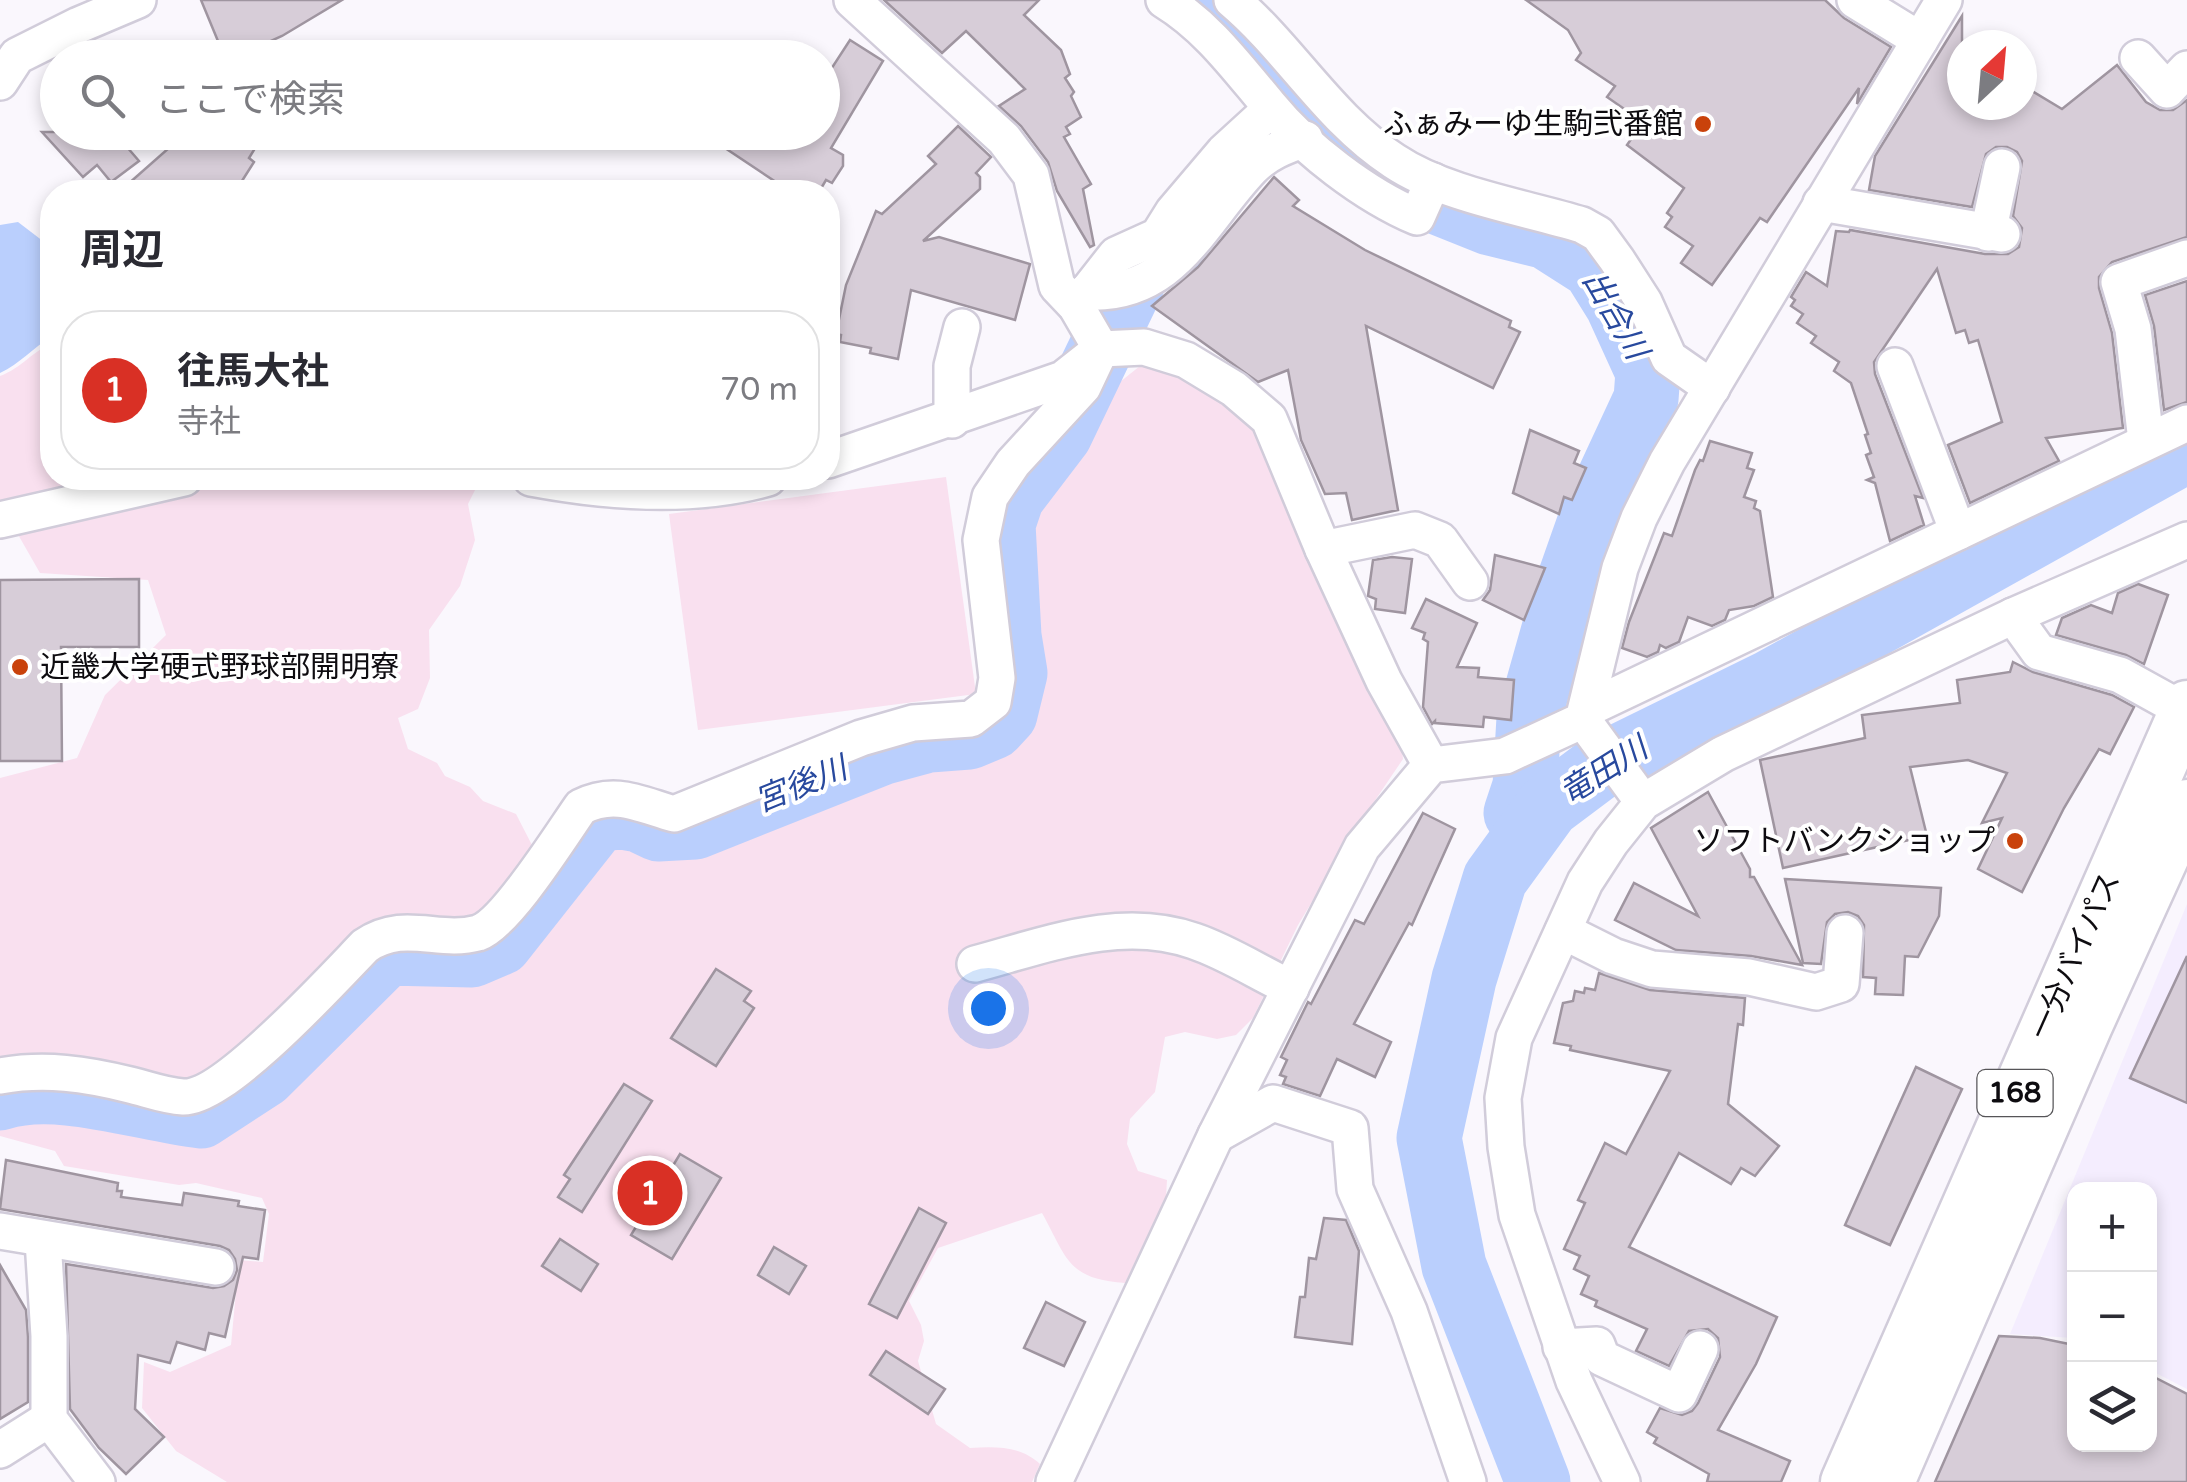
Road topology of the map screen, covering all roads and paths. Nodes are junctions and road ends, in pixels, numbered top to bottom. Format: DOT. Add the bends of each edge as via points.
graph roads {
  1 [pos="1164,0"];
  2 [pos="1232,0"];
  3 [pos="1855,0"];
  4 [pos="1944,0"];
  5 [pos="134,1"];
  6 [pos="860,2"];
  7 [pos="49,40"];
  8 [pos="1920,40"];
  9 [pos="40,44"];
  10 [pos="2138,58"];
  11 [pos="2187,69"];
  12 [pos="0,82"];
  13 [pos="1272,108"];
  14 [pos="1305,139"];
  15 [pos="2002,167"];
  16 [pos="1433,182"];
  17 [pos="1821,203"];
  18 [pos="2187,258"];
  19 [pos="1081,299"];
  20 [pos="962,327"];
  21 [pos="1101,349"];
  22 [pos="1895,366"];
  23 [pos="1712,388"];
  24 [pos="952,420"];
  25 [pos="2187,424"];
  26 [pos="2146,441"];
  27 [pos="840,456"];
  28 [pos="131,490"];
  29 [pos="0,520"];
  30 [pos="1958,532"];
  31 [pos="2187,540"];
  32 [pos="1323,549"];
  33 [pos="1470,582"];
  34 [pos="2013,616"];
  35 [pos="2186,708"];
  36 [pos="1576,721"];
  37 [pos="1430,765"];
  38 [pos="1643,802"];
  39 [pos="2187,805"];
  40 [pos="1563,931"];
  41 [pos="1846,933"];
  42 [pos="975,964"];
  43 [pos="1291,988"];
  44 [pos="0,1076"];
  45 [pos="1216,1135"];
  46 [pos="0,1231"];
  47 [pos="43,1240"];
  48 [pos="216,1267"];
  49 [pos="1561,1346"];
  50 [pos="1700,1349"];
  51 [pos="48,1419"];
  52 [pos="0,1450"];
  53 [pos="97,1482"];
  54 [pos="1054,1482"];
  55 [pos="1468,1482"];
  56 [pos="1622,1482"];
  57 [pos="1846,1482"];
  58 [pos="1889,1482"];
  1 -- 13 [label="street" via="1232,57"];
  2 -- 16 [label="street" via="1365,140"];
  3 -- 8 [label="street"];
  4 -- 8 [label="street"];
  5 -- 7 [label="street"];
  6 -- 19 [label="street" via="1004,139 1031,175 1057,286"];
  8 -- 17 [label="street"];
  9 -- 12 [label="street" via="17,56"];
  10 -- 11 [label="street" via="2167,90"];
  13 -- 14 [label="street"];
  13 -- 19 [label="street" via="1224,152 1158,236 1116,256"];
  14 -- 16 [label="street" via="1362,190 1418,217"];
  14 -- 19 [label="street" via="1252,168 1162,273"];
  15 -- 17 [label="street" via="1995,234"];
  16 -- 23 [label="street" via="1598,234 1644,302 1669,358"];
  17 -- 23 [label="street"];
  18 -- 26 [label="street" via="2120,282 2134,329"];
  19 -- 21 [label="street"];
  20 -- 24 [label="street" via="952,366"];
  21 -- 24 [label="street" via="1062,379"];
  21 -- 32 [label="street" via="1144,348 1186,360 1269,419"];
  21 -- 44 [label="street" via="1082,387 990,497 981,540 997,678 993,702 983,713 862,738 674,814 639,800 596,800 581,808 499,918 481,932 380,935 270,1043 201,1094 178,1096 69,1072"];
  22 -- 30 [label="street"];
  23 -- 36 [label="street" via="1639,518"];
  24 -- 27 [label="street"];
  25 -- 26 [label="street"];
  26 -- 30 [label="street"];
  28 -- 29 [label="street"];
  30 -- 36 [label="street"];
  31 -- 34 [label="street"];
  32 -- 33 [label="street" via="1414,530 1440,540"];
  32 -- 37 [label="street"];
  34 -- 35 [label="street" via="2039,652 2120,675"];
  34 -- 38 [label="street" via="1723,754"];
  35 -- 57 [label="highway, 一分バイパス / 168"];
  36 -- 37 [label="street" via="1505,756"];
  36 -- 38 [label="street"];
  37 -- 43 [label="street" via="1362,847"];
  38 -- 40 [label="street" via="1585,882"];
  39 -- 58 [label="highway, 一分バイパス / 168"];
  40 -- 41 [label="street" via="1652,969 1749,977 1816,992 1841,984"];
  40 -- 49 [label="street" via="1514,1038 1502,1098 1517,1215"];
  42 -- 43 [label="street" via="1095,932 1147,930 1194,940"];
  43 -- 45 [label="street"];
  45 -- 54 [label="street"];
  45 -- 55 [label="street" via="1272,1104 1350,1128 1355,1189 1408,1311"];
  46 -- 47 [label="street"];
  47 -- 48 [label="street"];
  47 -- 51 [label="street"];
  49 -- 50 [label="street" via="1597,1346 1602,1358 1679,1394"];
  49 -- 56 [label="street"];
  51 -- 52 [label="street"];
  51 -- 53 [label="street"];
}
